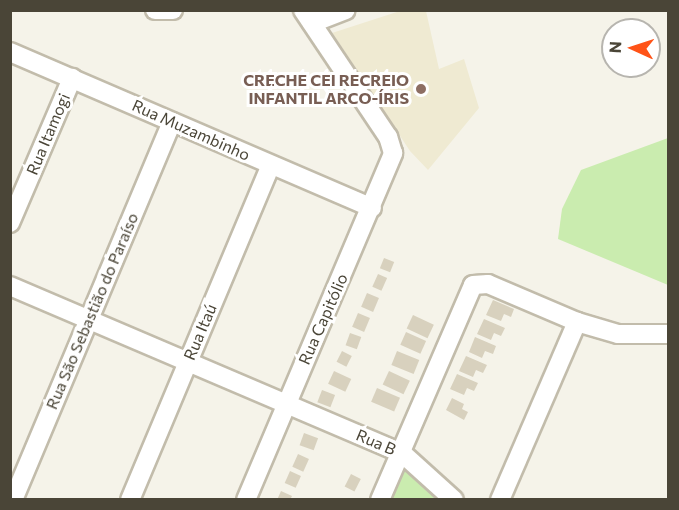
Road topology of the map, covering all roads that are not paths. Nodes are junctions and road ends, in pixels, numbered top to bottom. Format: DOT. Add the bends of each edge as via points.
graph roads {
  1 [pos="155,10"];
  2 [pos="173,10"];
  3 [pos="346,10"];
  4 [pos="308,17"];
  5 [pos="10,52"];
  6 [pos="72,78"];
  7 [pos="172,122"];
  8 [pos="271,165"];
  9 [pos="372,208"];
  10 [pos="10,223"];
  11 [pos="10,286"];
  12 [pos="88,320"];
  13 [pos="577,322"];
  14 [pos="669,334"];
  15 [pos="188,362"];
  16 [pos="286,404"];
  17 [pos="402,453"];
  18 [pos="12,500"];
  19 [pos="130,500"];
  20 [pos="246,500"];
  21 [pos="380,500"];
  22 [pos="454,500"];
  23 [pos="500,500"];
  1 -- 2 [label="street"];
  3 -- 4 [label="street"];
  4 -- 9 [label="street, Rua Capitólio" via="388,137 391,164"];
  5 -- 6 [label="street, Rua Muzambinho"];
  6 -- 7 [label="street, Rua Muzambinho"];
  6 -- 10 [label="street, Rua Itamogi"];
  7 -- 8 [label="street, Rua Muzambinho"];
  7 -- 12 [label="street, Rua São Sebastião do Paraíso"];
  8 -- 9 [label="street, Rua Muzambinho"];
  8 -- 15 [label="street, Rua Itaú"];
  9 -- 16 [label="street, Rua Capitólio"];
  11 -- 12 [label="street, Rua B"];
  12 -- 15 [label="street, Rua B"];
  12 -- 18 [label="street, Rua São Sebastião do Paraíso"];
  13 -- 14 [label="street" via="637,337"];
  13 -- 17 [label="street" via="488,284 469,288"];
  13 -- 23 [label="street"];
  15 -- 16 [label="street, Rua B"];
  15 -- 19 [label="street, Rua Itaú"];
  16 -- 17 [label="street, Rua B"];
  16 -- 20 [label="street, Rua Capitólio"];
  17 -- 21 [label="street"];
  17 -- 22 [label="street, Rua B"];
}
